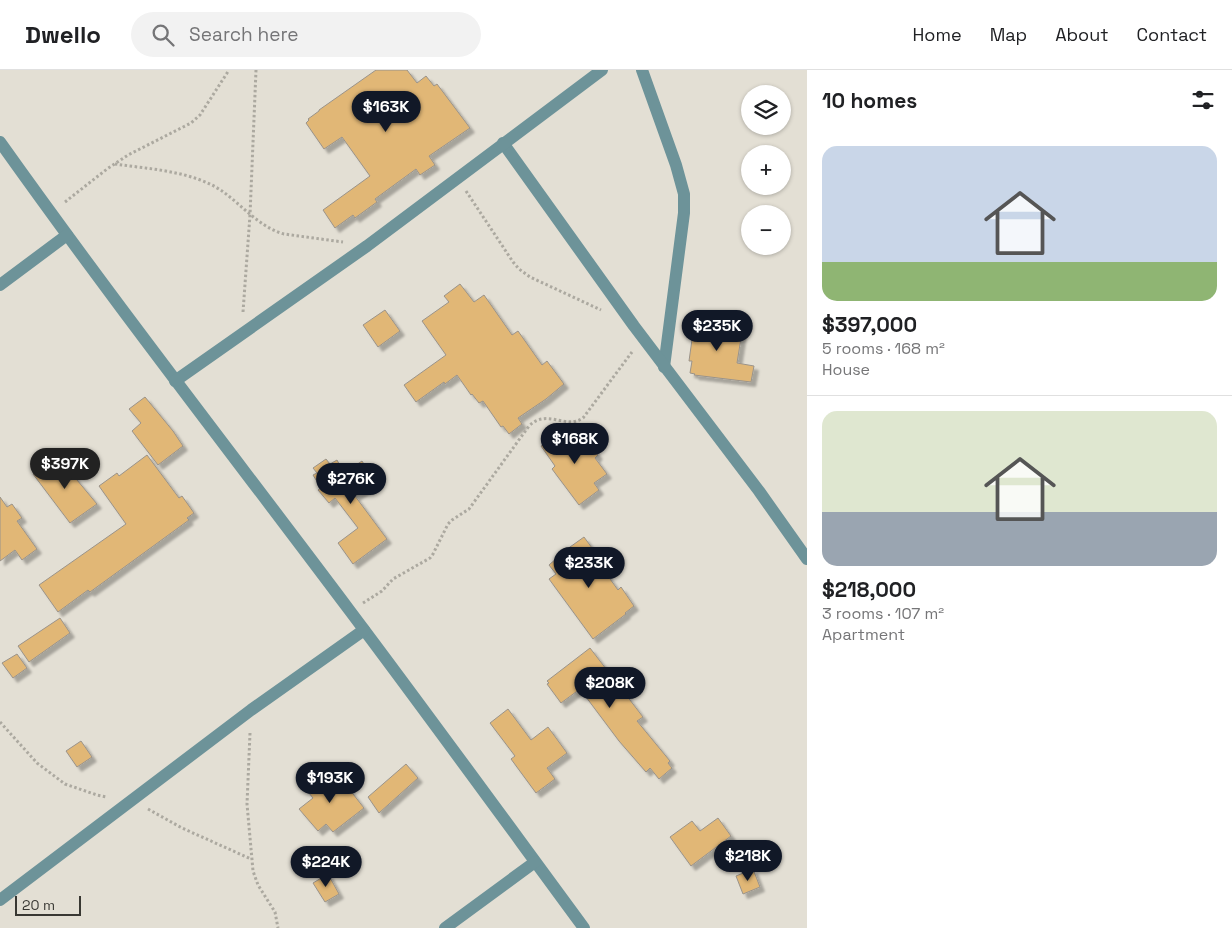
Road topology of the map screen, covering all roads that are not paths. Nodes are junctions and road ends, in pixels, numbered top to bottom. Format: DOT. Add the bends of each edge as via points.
graph roads {
  1 [pos="602,70"];
  2 [pos="642,70"];
  3 [pos="0,142"];
  4 [pos="503,143"];
  5 [pos="67,235"];
  6 [pos="0,286"];
  7 [pos="664,367"];
  8 [pos="175,381"];
  9 [pos="807,559"];
  10 [pos="364,630"];
  11 [pos="535,862"];
  12 [pos="0,900"];
  13 [pos="445,928"];
  14 [pos="584,928"];
  1 -- 4 [label="street"];
  2 -- 7 [label="street" via="684,194"];
  3 -- 5 [label="street"];
  4 -- 7 [label="street"];
  4 -- 8 [label="street" via="367,246"];
  5 -- 6 [label="street"];
  5 -- 8 [label="street"];
  7 -- 9 [label="street"];
  8 -- 10 [label="street"];
  10 -- 11 [label="street"];
  10 -- 12 [label="street" via="251,710"];
  11 -- 13 [label="street"];
  11 -- 14 [label="street"];
}
